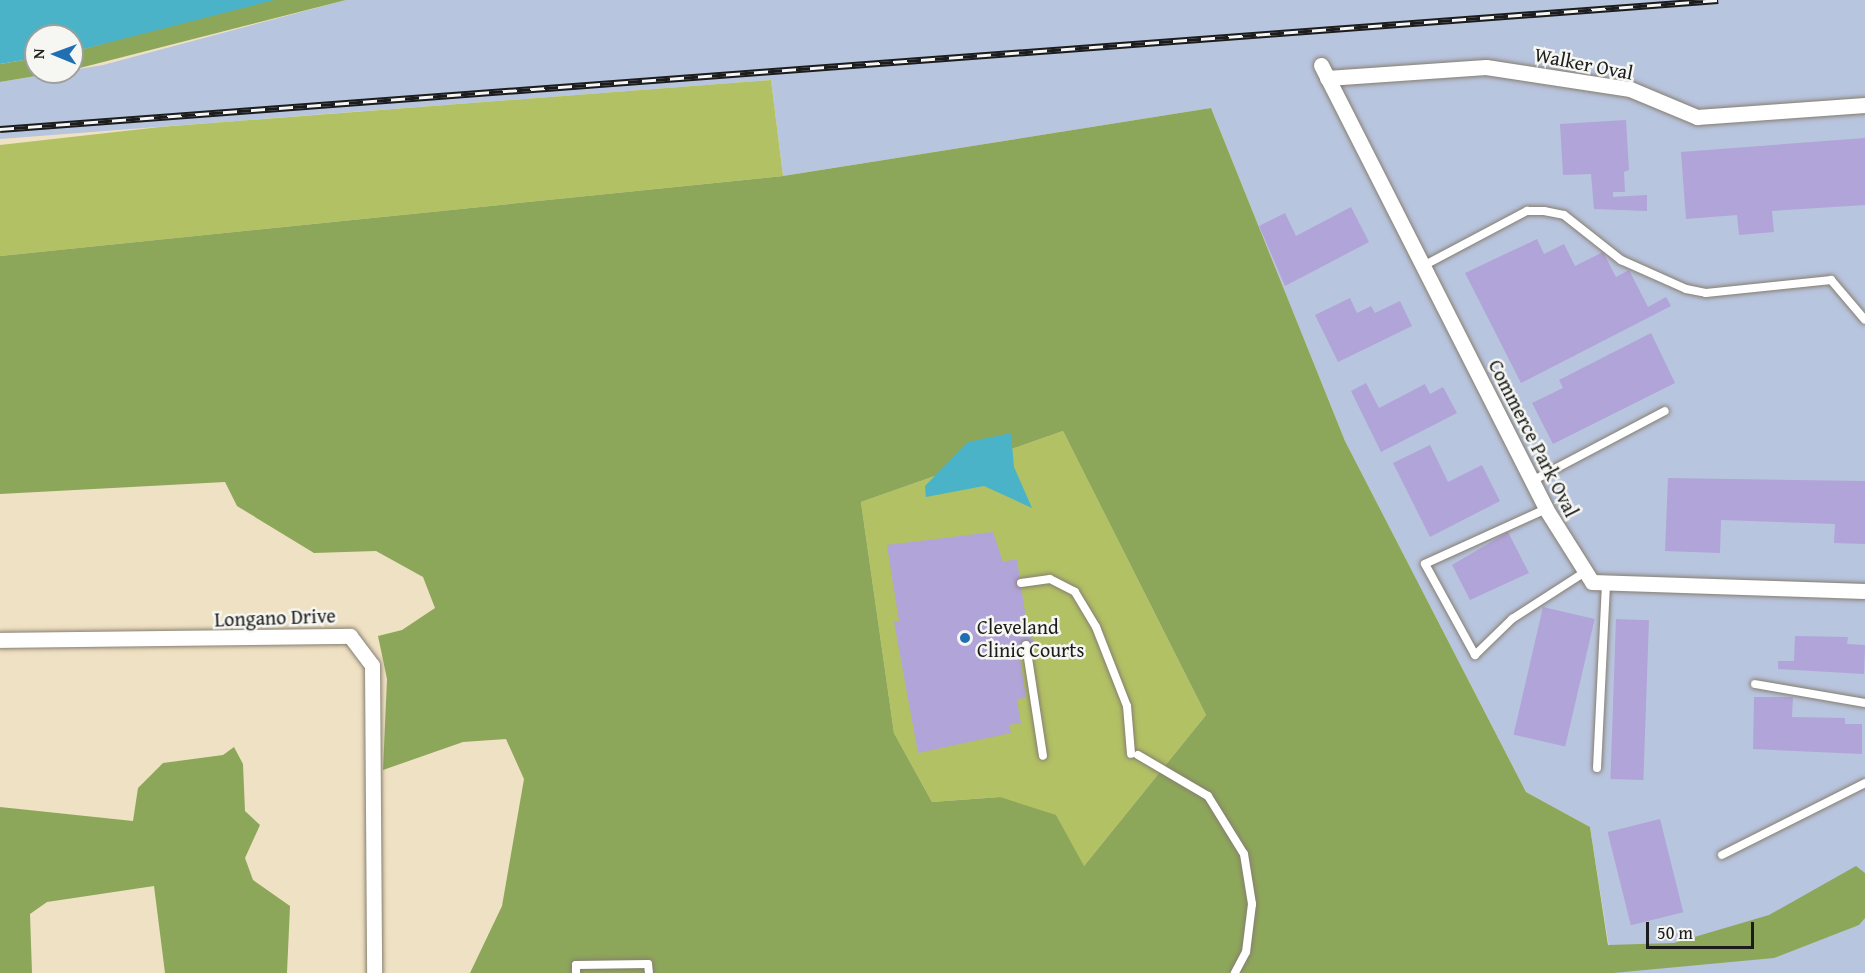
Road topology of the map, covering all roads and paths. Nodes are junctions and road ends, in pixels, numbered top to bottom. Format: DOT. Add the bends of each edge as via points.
graph roads {
  1 [pos="1324,71"];
  2 [pos="1865,105"];
  3 [pos="1423,266"];
  4 [pos="1865,320"];
  5 [pos="1665,411"];
  6 [pos="1532,481"];
  7 [pos="1546,509"];
  8 [pos="1585,572"];
  9 [pos="1021,583"];
  10 [pos="1606,586"];
  11 [pos="1865,591"];
  12 [pos="0,640"];
  13 [pos="1026,645"];
  14 [pos="1755,684"];
  15 [pos="1865,703"];
  16 [pos="1043,756"];
  17 [pos="1597,768"];
  18 [pos="1865,783"];
  19 [pos="1722,855"];
  20 [pos="375,973"];
  21 [pos="576,973"];
  22 [pos="649,973"];
  23 [pos="1235,973"];
  1 -- 2 [label="street, Walker Oval" via="1486,67 1630,89 1696,117"];
  1 -- 3 [label="street, Commerce Park Oval"];
  3 -- 4 [label="lane" via="1527,211 1544,211 1564,215 1621,260 1686,289 1706,293 1831,280"];
  3 -- 6 [label="street, Commerce Park Oval"];
  5 -- 6 [label="lane"];
  6 -- 7 [label="street, Commerce Park Oval"];
  7 -- 8 [label="street, Commerce Park Oval"];
  7 -- 8 [label="lane" via="1425,564 1475,655 1512,619"];
  8 -- 10 [label="street, Commerce Park Oval"];
  9 -- 23 [label="lane" via="1050,579 1075,592 1120,687 1135,754 1208,796 1244,854 1251,904 1246,952"];
  10 -- 11 [label="street"];
  10 -- 17 [label="lane"];
  12 -- 20 [label="street, Longano Drive" via="350,636 372,664"];
  13 -- 16 [label="lane"];
  14 -- 15 [label="lane"];
  18 -- 19 [label="lane"];
  21 -- 22 [label="lane" via="576,965 648,964"];
}
